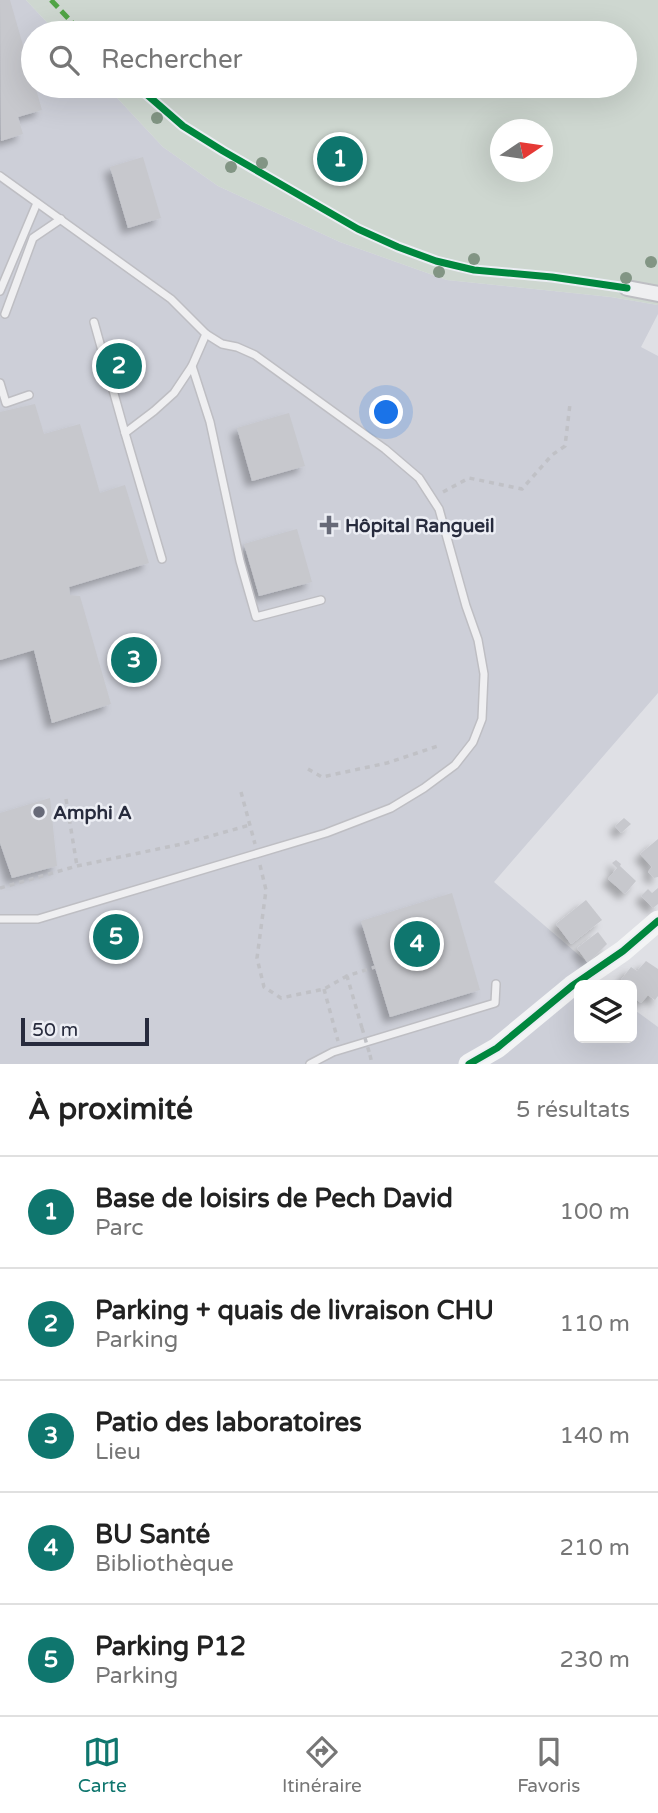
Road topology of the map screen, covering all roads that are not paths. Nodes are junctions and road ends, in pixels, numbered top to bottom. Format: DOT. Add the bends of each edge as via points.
graph roads {
  1 [pos="0,176"];
  2 [pos="37,203"];
  3 [pos="61,219"];
  4 [pos="626,288"];
  5 [pos="0,291"];
  6 [pos="658,294"];
  7 [pos="5,314"];
  8 [pos="94,322"];
  9 [pos="206,334"];
  10 [pos="192,366"];
  11 [pos="0,383"];
  12 [pos="29,395"];
  13 [pos="125,433"];
  14 [pos="162,559"];
  15 [pos="321,600"];
  16 [pos="0,919"];
  17 [pos="658,921"];
  18 [pos="588,980"];
  19 [pos="496,984"];
  20 [pos="574,991"];
  21 [pos="310,1064"];
  22 [pos="469,1064"];
  1 -- 2 [label="lane"];
  2 -- 3 [label="lane"];
  2 -- 5 [label="lane"];
  3 -- 7 [label="lane" via="33,238"];
  3 -- 9 [label="lane" via="171,299"];
  4 -- 6 [label="street"];
  8 -- 13 [label="lane"];
  9 -- 10 [label="lane"];
  9 -- 16 [label="lane" via="255,355 419,478 439,509 478,640 484,674 482,719 473,742 455,765 391,808 326,833 38,919"];
  10 -- 13 [label="lane" via="174,393"];
  10 -- 15 [label="lane" via="210,422 256,617"];
  11 -- 12 [label="lane" via="6,403"];
  13 -- 14 [label="lane"];
  17 -- 18 [label="street"];
  19 -- 21 [label="lane" via="495,1003 340,1050"];
  20 -- 22 [label="street"];
}
